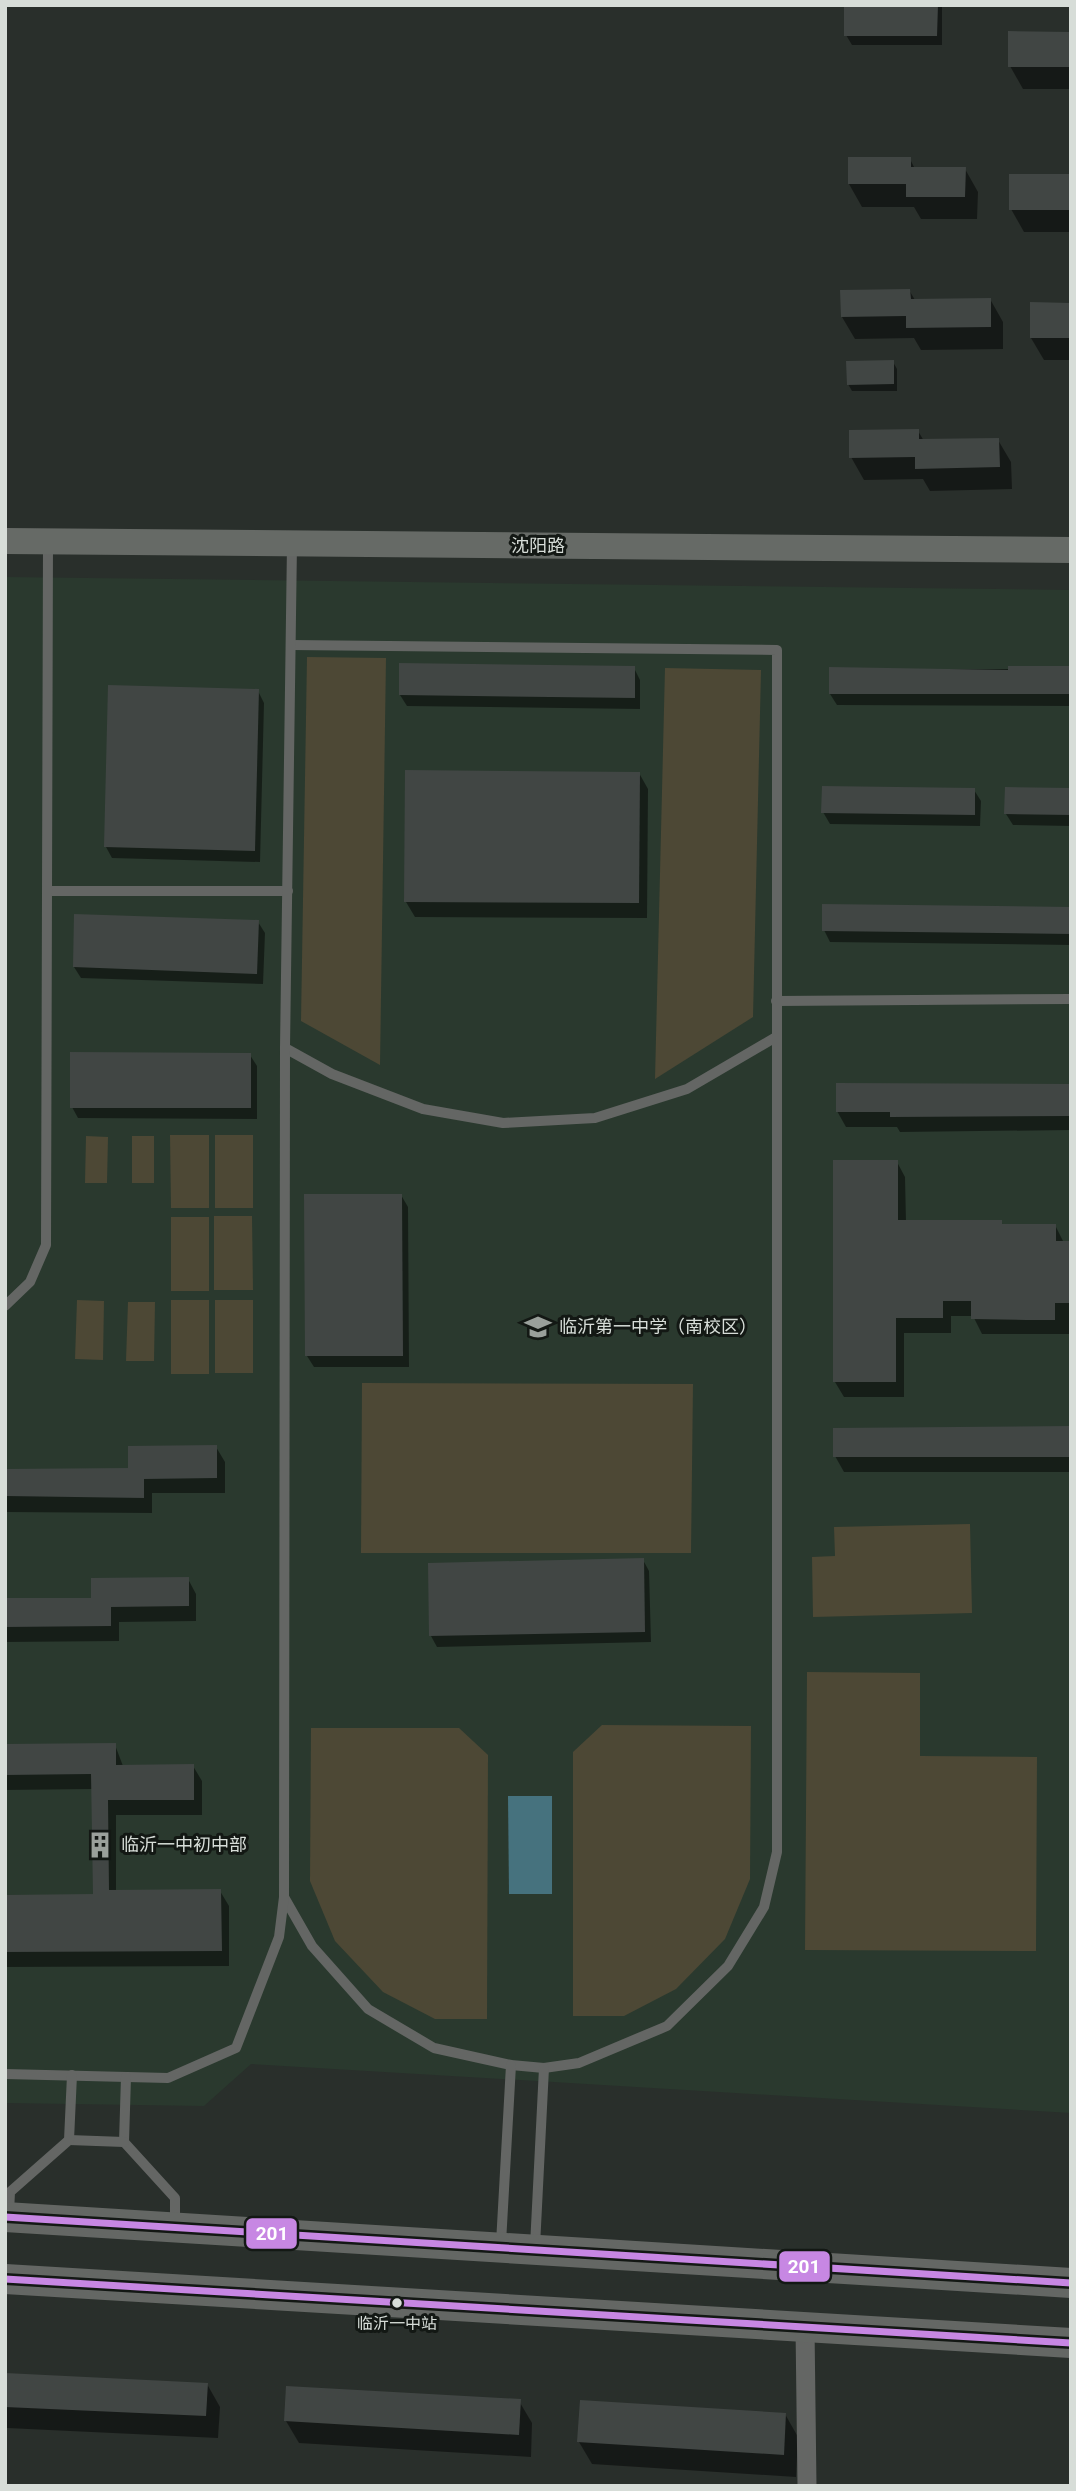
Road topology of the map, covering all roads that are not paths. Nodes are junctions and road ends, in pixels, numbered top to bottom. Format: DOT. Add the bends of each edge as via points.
graph roads {
  1 [pos="5,541"];
  2 [pos="48,542"];
  3 [pos="292,544"];
  4 [pos="1071,550"];
  5 [pos="291,645"];
  6 [pos="47,891"];
  7 [pos="288,891"];
  8 [pos="1071,999"];
  9 [pos="776,1001"];
  10 [pos="776,1037"];
  11 [pos="285,1048"];
  12 [pos="5,1306"];
  13 [pos="284,1897"];
  14 [pos="511,2065"];
  15 [pos="544,2068"];
  16 [pos="5,2074"];
  17 [pos="72,2076"];
  18 [pos="126,2077"];
  19 [pos="69,2140"];
  20 [pos="124,2142"];
  21 [pos="7,2217"];
  22 [pos="175,2227"];
  23 [pos="500,2248"];
  24 [pos="535,2250"];
  25 [pos="5,2279"];
  26 [pos="1071,2283"];
  27 [pos="805,2327"];
  28 [pos="1071,2343"];
  29 [pos="807,2486"];
  1 -- 2 [label="street, 沈阳路"];
  2 -- 3 [label="street, 沈阳路"];
  2 -- 6 [label="lane"];
  3 -- 4 [label="street, 沈阳路"];
  3 -- 5 [label="lane"];
  5 -- 7 [label="lane"];
  5 -- 9 [label="lane" via="777,650"];
  6 -- 7 [label="lane"];
  6 -- 12 [label="lane" via="46,1245 30,1282"];
  7 -- 11 [label="lane"];
  8 -- 9 [label="lane"];
  9 -- 10 [label="lane"];
  10 -- 11 [label="lane" via="687,1088 595,1118 503,1123 424,1109 332,1074"];
  10 -- 15 [label="lane" via="777,1852 764,1908 728,1966 667,2026 579,2063"];
  11 -- 13 [label="lane"];
  13 -- 14 [label="lane" via="312,1947 368,2009 434,2048"];
  13 -- 18 [label="lane" via="279,1937 236,2048 168,2078"];
  14 -- 15 [label="lane"];
  14 -- 23 [label="lane"];
  15 -- 24 [label="lane"];
  16 -- 17 [label="lane"];
  17 -- 18 [label="lane"];
  17 -- 19 [label="lane"];
  18 -- 20 [label="lane"];
  19 -- 20 [label="lane"];
  19 -- 21 [label="lane" via="10,2192"];
  20 -- 22 [label="lane" via="175,2198"];
  21 -- 22 [label="main road"];
  22 -- 23 [label="main road"];
  23 -- 24 [label="main road"];
  24 -- 26 [label="main road"];
  25 -- 27 [label="main road"];
  27 -- 28 [label="main road"];
  27 -- 29 [label="street"];
}
